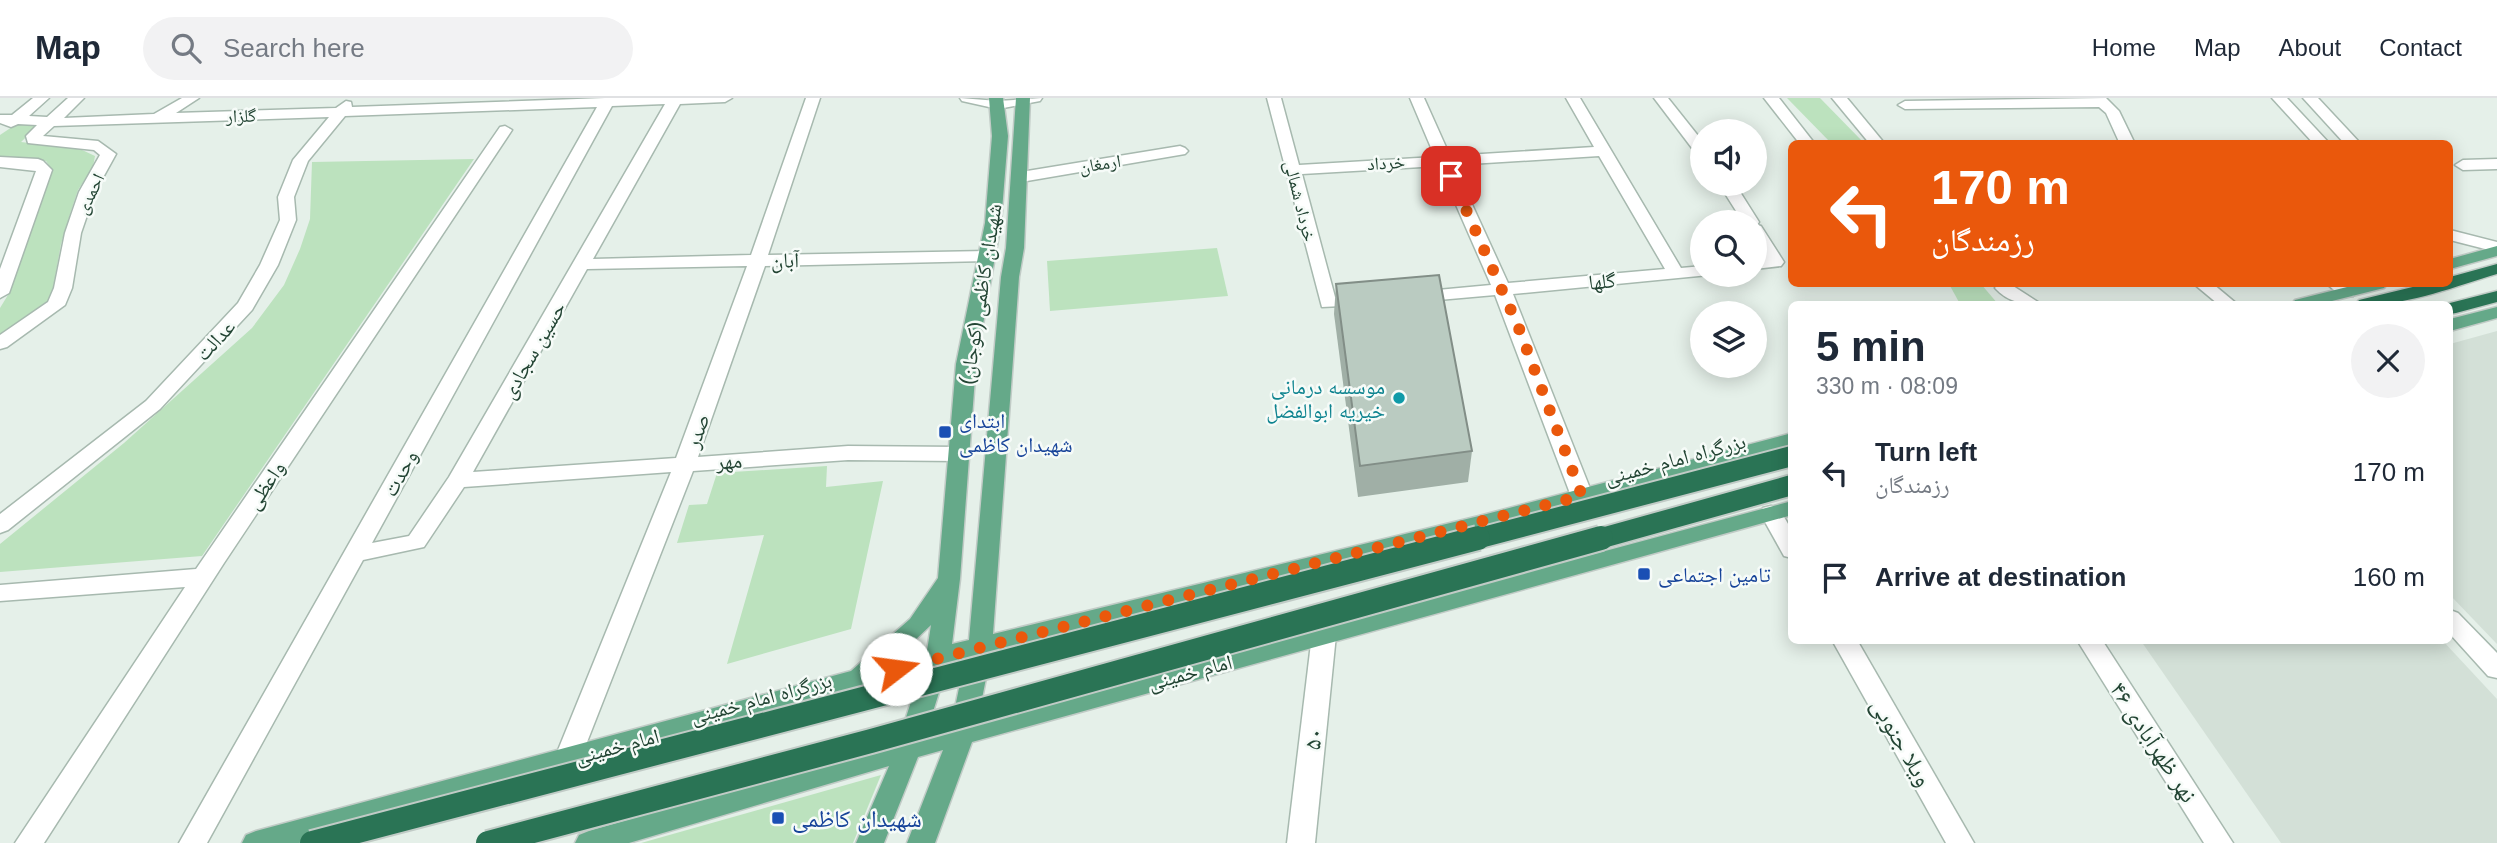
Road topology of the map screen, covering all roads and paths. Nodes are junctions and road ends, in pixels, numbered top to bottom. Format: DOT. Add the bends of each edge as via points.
graph roads {
  1 [pos="42,98"];
  2 [pos="77,98"];
  3 [pos="192,98"];
  4 [pos="261,98"];
  5 [pos="725,98"];
  6 [pos="813,98"];
  7 [pos="967,98"];
  8 [pos="1273,98"];
  9 [pos="1417,98"];
  10 [pos="1573,98"];
  11 [pos="1661,98"];
  12 [pos="1771,98"];
  13 [pos="1839,98"];
  14 [pos="2279,98"];
  15 [pos="2310,98"];
  16 [pos="1027,99"];
  17 [pos="675,100"];
  18 [pos="2100,101"];
  19 [pos="607,102"];
  20 [pos="997,102"];
  21 [pos="1905,104"];
  22 [pos="346,105"];
  23 [pos="238,116"];
  24 [pos="0,119"];
  25 [pos="157,119"];
  26 [pos="17,120"];
  27 [pos="51,122"];
  28 [pos="0,130"];
  29 [pos="505,130"];
  30 [pos="1690,136"];
  31 [pos="1805,140"];
  32 [pos="1875,140"];
  33 [pos="2126,140"];
  34 [pos="2319,140"];
  35 [pos="2350,140"];
  36 [pos="1180,151"];
  37 [pos="1604,151"];
  38 [pos="1443,159"];
  39 [pos="0,162"];
  40 [pos="2497,164"];
  41 [pos="2463,165"];
  42 [pos="1293,170"];
  43 [pos="1021,177"];
  44 [pos="23,224"];
  45 [pos="0,230"];
  46 [pos="2453,236"];
  47 [pos="1767,249"];
  48 [pos="2497,249"];
  49 [pos="987,256"];
  50 [pos="759,260"];
  51 [pos="1767,263"];
  52 [pos="2453,263"];
  53 [pos="582,264"];
  54 [pos="2497,270"];
  55 [pos="1690,272"];
  56 [pos="1676,274"];
  57 [pos="2453,281"];
  58 [pos="2003,287"];
  59 [pos="2004,287"];
  60 [pos="2207,287"];
  61 [pos="2432,287"];
  62 [pos="2342,288"];
  63 [pos="1502,290"];
  64 [pos="0,293"];
  65 [pos="2014,301"];
  66 [pos="2027,301"];
  67 [pos="2224,301"];
  68 [pos="2309,301"];
  69 [pos="2377,301"];
  70 [pos="1328,303"];
  71 [pos="2497,308"];
  72 [pos="2453,309"];
  73 [pos="2453,324"];
  74 [pos="0,343"];
  75 [pos="1788,441"];
  76 [pos="959,454"];
  77 [pos="1788,457"];
  78 [pos="685,464"];
  79 [pos="458,480"];
  80 [pos="1788,486"];
  81 [pos="1582,496"];
  82 [pos="1781,510"];
  83 [pos="0,525"];
  84 [pos="1788,535"];
  85 [pos="354,554"];
  86 [pos="203,577"];
  87 [pos="949,579"];
  88 [pos="0,593"];
  89 [pos="2453,622"];
  90 [pos="1324,635"];
  91 [pos="1846,644"];
  92 [pos="2092,644"];
  93 [pos="980,648"];
  94 [pos="938,657"];
  95 [pos="2497,669"];
  96 [pos="854,680"];
  97 [pos="962,734"];
  98 [pos="908,751"];
  99 [pos="567,760"];
  100 [pos="29,843"];
  101 [pos="193,843"];
  102 [pos="256,843"];
  103 [pos="312,843"];
  104 [pos="488,843"];
  105 [pos="589,843"];
  106 [pos="870,843"];
  107 [pos="921,843"];
  108 [pos="1301,843"];
  109 [pos="1960,843"];
  110 [pos="2219,843"];
  1 -- 26 [label="street"];
  2 -- 27 [label="street, احمدی"];
  3 -- 25 [label="street"];
  4 -- 23 [label="street"];
  5 -- 17 [label="street, گلزار"];
  6 -- 50 [label="street, صدر"];
  7 -- 20 [label="street"];
  8 -- 42 [label="street, خرداد شمالی"];
  9 -- 38 [label="street"];
  10 -- 37 [label="street"];
  11 -- 30 [label="street"];
  12 -- 31 [label="street"];
  13 -- 32 [label="street"];
  14 -- 34 [label="street"];
  15 -- 35 [label="street"];
  16 -- 20 [label="street"];
  16 -- 43 [label="main road, شهیدان کاظمی (کوجان)"];
  17 -- 19 [label="street, گلزار"];
  17 -- 53 [label="street, حسین سجادی"];
  18 -- 21 [label="street"];
  18 -- 33 [label="street" via="2112,111"];
  19 -- 22 [label="street, گلزار"];
  19 -- 85 [label="street, وحدت"];
  20 -- 49 [label="main road, شهیدان کاظمی (کوجان)" via="1000,136"];
  22 -- 23 [label="street, گلزار"];
  22 -- 83 [label="street, عدالت" via="301,160 286,197 288,220 246,306 153,405"];
  23 -- 25 [label="street, گلزار"];
  24 -- 26 [label="street, گلزار"];
  25 -- 27 [label="street, گلزار"];
  26 -- 27 [label="street, گلزار"];
  26 -- 28 [label="street"];
  27 -- 74 [label="street, احمدی" via="33,140 98,146 108,154 76,223 57,304"];
  29 -- 86 [label="street, واعظی"];
  36 -- 43 [label="street, ارمغان"];
  37 -- 38 [label="street, خرداد"];
  37 -- 56 [label="street"];
  38 -- 42 [label="street, خرداد"];
  38 -- 63 [label="street"];
  39 -- 44 [label="street" via="38,164 44,170"];
  40 -- 41 [label="street"];
  42 -- 70 [label="street, خرداد شمالی"];
  43 -- 93 [label="main road, شهیدان کاظمی (کوجان)"];
  44 -- 45 [label="street"];
  44 -- 64 [label="street"];
  46 -- 48 [label="street"];
  47 -- 51 [label="street" via="1775,262"];
  48 -- 52 [label="main road"];
  49 -- 50 [label="street, آبان"];
  49 -- 76 [label="main road, شهیدان کاظمی (کوجان)" via="966,364"];
  50 -- 53 [label="street, آبان"];
  50 -- 78 [label="street, صدر"];
  53 -- 79 [label="street, حسین سجادی"];
  54 -- 57 [label="highway"];
  55 -- 56 [label="street, گلها"];
  56 -- 63 [label="street, گلها"];
  58 -- 65 [label="street"];
  59 -- 66 [label="street"];
  60 -- 67 [label="street"];
  61 -- 69 [label="highway"];
  62 -- 68 [label="main road"];
  63 -- 70 [label="street, گلها"];
  63 -- 81 [label="street"];
  71 -- 72 [label="highway"];
  71 -- 73 [label="main road"];
  75 -- 81 [label="main road, امام خمینی"];
  76 -- 78 [label="street, مهر" via="848,453"];
  76 -- 87 [label="main road, شهیدان کاظمی (کوجان)"];
  77 -- 103 [label="highway, بزرگراه امام خمینی, bridge"];
  78 -- 79 [label="street, مهر"];
  78 -- 99 [label="street, صدر"];
  79 -- 85 [label="street, حسین سجادی" via="416,542"];
  80 -- 104 [label="highway, bridge"];
  81 -- 93 [label="main road, امام خمینی"];
  82 -- 84 [label="street"];
  82 -- 90 [label="main road, امام خمینی"];
  85 -- 101 [label="street, وحدت"];
  86 -- 88 [label="street"];
  86 -- 100 [label="street, واعظی"];
  87 -- 94 [label="main road, شهیدان کاظمی (کوجان)"];
  87 -- 96 [label="main road" via="918,625"];
  89 -- 95 [label="street"];
  90 -- 97 [label="main road, امام خمینی"];
  90 -- 108 [label="street, ۵۰"];
  91 -- 109 [label="street, ویلا جنوبی"];
  92 -- 110 [label="street, نهر ظهرآبادی ۴۶"];
  93 -- 94 [label="main road, امام خمینی"];
  93 -- 97 [label="main road, شهیدان کاظمی (کوجان)"];
  94 -- 96 [label="main road, امام خمینی"];
  94 -- 98 [label="main road, شهیدان کاظمی (کوجان)"];
  96 -- 99 [label="main road, امام خمینی"];
  97 -- 98 [label="main road, امام خمینی"];
  97 -- 107 [label="main road, شهیدان کاظمی (کوجان)"];
  98 -- 105 [label="main road, امام خمینی"];
  98 -- 106 [label="main road, شهیدان کاظمی (کوجان)"];
  99 -- 102 [label="main road, امام خمینی"];
}
